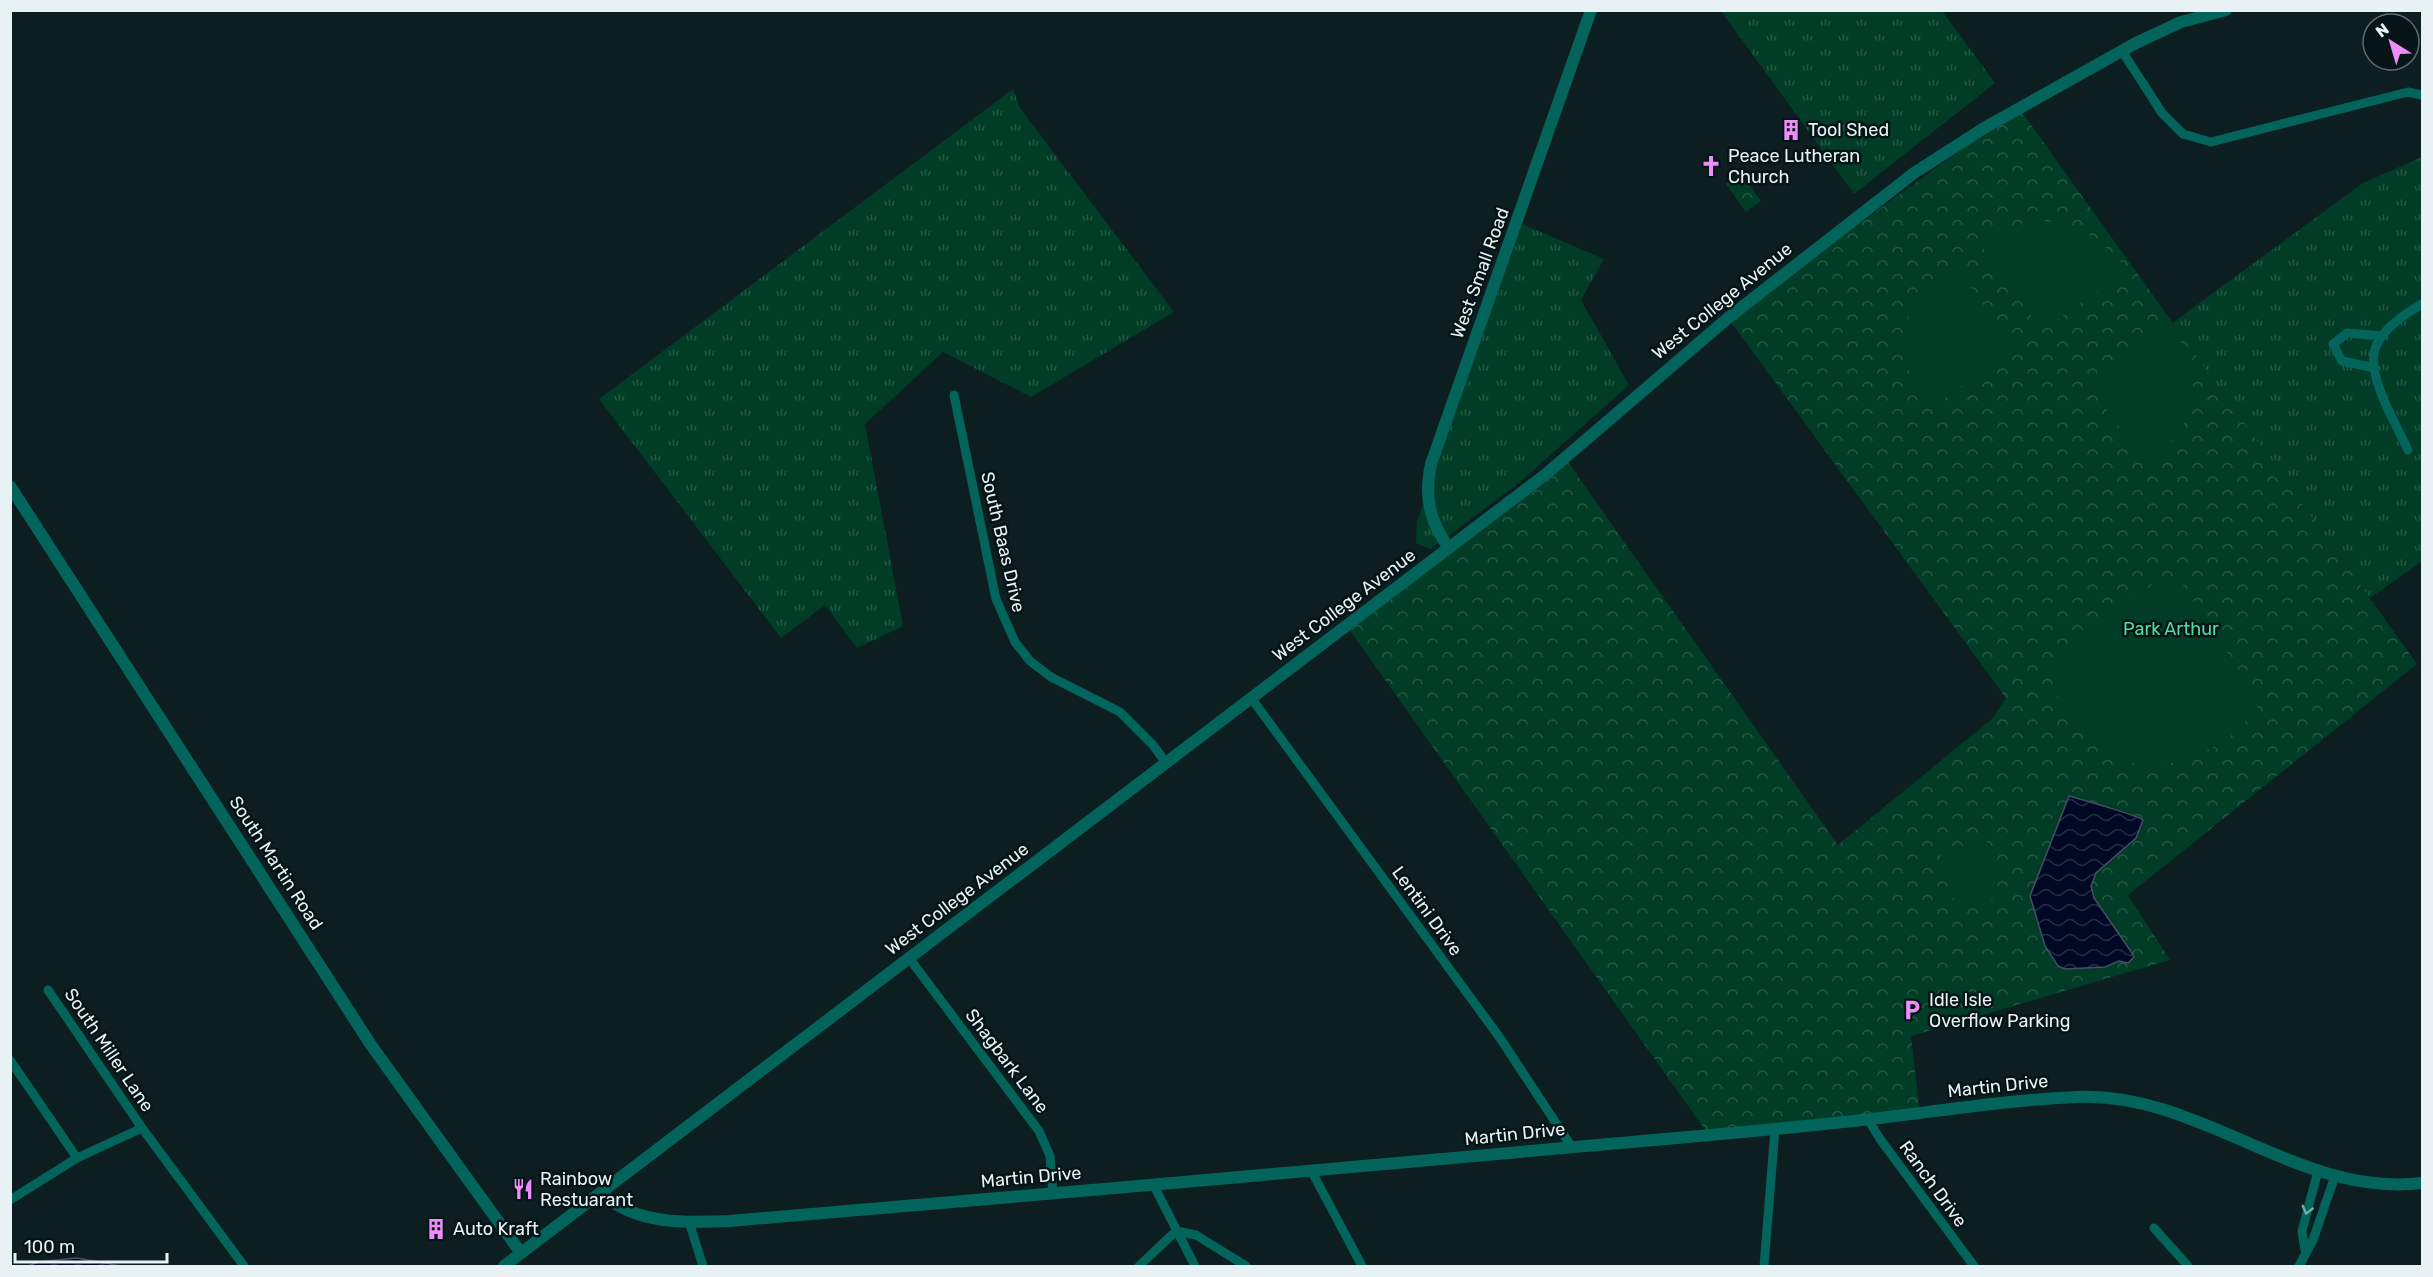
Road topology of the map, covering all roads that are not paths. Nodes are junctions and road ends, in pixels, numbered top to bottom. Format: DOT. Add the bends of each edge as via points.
graph roads {
  1 [pos="1591,10"];
  2 [pos="2226,10"];
  3 [pos="2122,51"];
  4 [pos="2422,95"];
  5 [pos="2422,304"];
  6 [pos="2382,336"];
  7 [pos="2375,368"];
  8 [pos="954,395"];
  9 [pos="2408,450"];
  10 [pos="10,486"];
  11 [pos="1449,548"];
  12 [pos="1252,699"];
  13 [pos="1166,763"];
  14 [pos="909,958"];
  15 [pos="48,990"];
  16 [pos="10,1060"];
  17 [pos="1869,1119"];
  18 [pos="142,1128"];
  19 [pos="1775,1129"];
  20 [pos="1571,1146"];
  21 [pos="77,1158"];
  22 [pos="2318,1171"];
  23 [pos="1312,1172"];
  24 [pos="2335,1176"];
  25 [pos="2422,1184"];
  26 [pos="1154,1186"];
  27 [pos="602,1193"];
  28 [pos="1053,1194"];
  29 [pos="10,1200"];
  30 [pos="689,1222"];
  31 [pos="2154,1228"];
  32 [pos="1176,1231"];
  33 [pos="2305,1250"];
  34 [pos="521,1253"];
  35 [pos="244,1266"];
  36 [pos="504,1266"];
  37 [pos="703,1266"];
  38 [pos="1139,1266"];
  39 [pos="1195,1266"];
  40 [pos="1246,1266"];
  41 [pos="1362,1266"];
  42 [pos="1764,1266"];
  43 [pos="1974,1266"];
  44 [pos="2188,1266"];
  45 [pos="2299,1266"];
  1 -- 11 [label="street, West Small Road" via="1431,464 1427,481 1430,514"];
  2 -- 3 [label="street, West College Avenue" via="2181,22"];
  3 -- 4 [label="street" via="2162,113 2183,134 2211,142 2408,92"];
  3 -- 11 [label="street, West College Avenue" via="1967,138 1905,179 1728,318 1552,469"];
  5 -- 6 [label="street"];
  6 -- 7 [label="street" via="2374,353"];
  6 -- 7 [label="street" via="2348,333 2333,344 2342,361"];
  7 -- 9 [label="street" via="2381,392"];
  8 -- 13 [label="street, South Baas Drive" via="996,599 1015,642 1030,661 1051,677 1120,712"];
  10 -- 34 [label="street, South Martin Road" via="371,1045"];
  11 -- 12 [label="street, West College Avenue"];
  12 -- 13 [label="street, West College Avenue"];
  12 -- 20 [label="street, Lentini Drive" via="1500,1038"];
  13 -- 14 [label="street, West College Avenue"];
  14 -- 27 [label="street, West College Avenue"];
  14 -- 28 [label="street, Shagbark Lane" via="1039,1131 1050,1156"];
  15 -- 18 [label="street, South Miller Lane"];
  16 -- 21 [label="street"];
  17 -- 19 [label="street, Martin Drive"];
  17 -- 22 [label="street, Martin Drive" via="2076,1097 2125,1099 2185,1116"];
  17 -- 43 [label="street, Ranch Drive"];
  18 -- 21 [label="street"];
  18 -- 35 [label="street, South Miller Lane"];
  19 -- 20 [label="street, Martin Drive"];
  19 -- 42 [label="street"];
  20 -- 23 [label="street, Martin Drive"];
  21 -- 29 [label="street"];
  22 -- 24 [label="street, Martin Drive"];
  22 -- 33 [label="street, one-way" via="2302,1231"];
  23 -- 26 [label="street, Martin Drive"];
  23 -- 41 [label="street"];
  24 -- 25 [label="street, Martin Drive" via="2371,1184"];
  24 -- 33 [label="street" via="2313,1240"];
  26 -- 28 [label="street, Martin Drive"];
  26 -- 32 [label="street"];
  27 -- 30 [label="street, Martin Drive" via="633,1212"];
  27 -- 34 [label="street, West College Avenue"];
  28 -- 30 [label="street, Martin Drive"];
  30 -- 37 [label="street"];
  31 -- 44 [label="street"];
  32 -- 38 [label="street"];
  32 -- 39 [label="street"];
  32 -- 40 [label="street" via="1196,1235"];
  33 -- 45 [label="street"];
  34 -- 36 [label="street, West College Avenue"];
}
